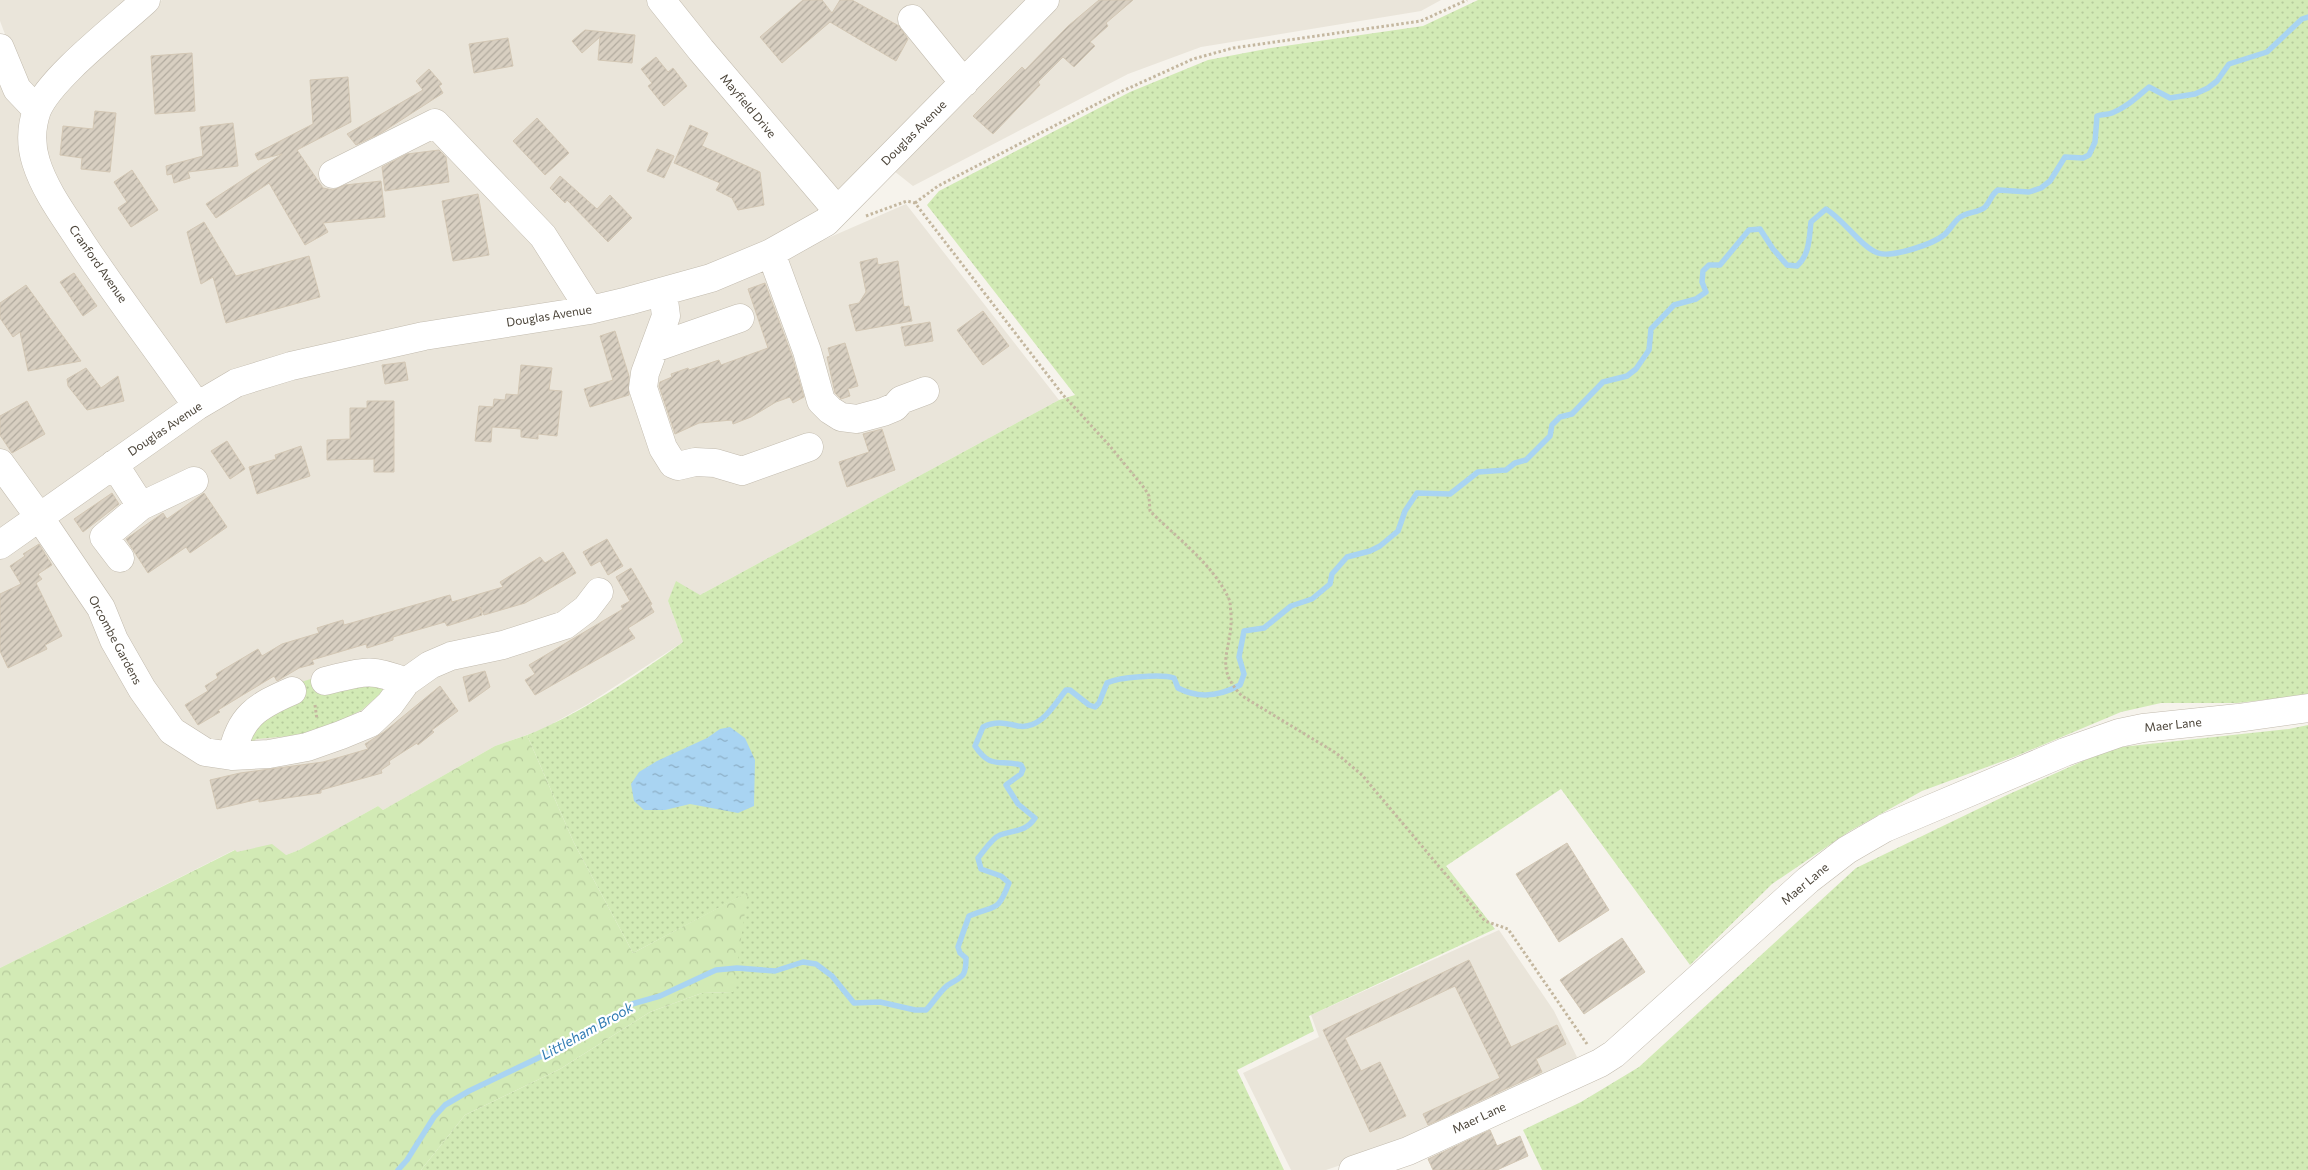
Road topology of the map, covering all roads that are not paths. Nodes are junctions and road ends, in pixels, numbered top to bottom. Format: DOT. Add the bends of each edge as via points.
graph roads {
  1 [pos="146,0"];
  2 [pos="661,0"];
  3 [pos="1045,0"];
  4 [pos="912,19"];
  5 [pos="0,48"];
  6 [pos="964,83"];
  7 [pos="37,110"];
  8 [pos="333,174"];
  9 [pos="831,216"];
  10 [pos="771,253"];
  11 [pos="663,292"];
  12 [pos="590,310"];
  13 [pos="740,318"];
  14 [pos="654,348"];
  15 [pos="925,391"];
  16 [pos="197,406"];
  17 [pos="810,447"];
  18 [pos="0,463"];
  19 [pos="114,464"];
  20 [pos="194,481"];
  21 [pos="141,506"];
  22 [pos="40,518"];
  23 [pos="0,545"];
  24 [pos="120,558"];
  25 [pos="599,592"];
  26 [pos="325,681"];
  27 [pos="406,682"];
  28 [pos="292,691"];
  29 [pos="2308,708"];
  30 [pos="232,756"];
  31 [pos="1353,1170"];
  1 -- 7 [label="street, Cranford Avenue" via="57,80"];
  2 -- 9 [label="street, Mayfield Drive"];
  3 -- 6 [label="street, Douglas Avenue"];
  4 -- 6 [label="street"];
  5 -- 7 [label="street" via="18,89"];
  6 -- 9 [label="street, Douglas Avenue"];
  7 -- 16 [label="street, Cranford Avenue" via="32,134 36,163 54,202"];
  8 -- 12 [label="street" via="435,122 542,236"];
  9 -- 10 [label="street, Douglas Avenue"];
  10 -- 11 [label="street, Douglas Avenue" via="711,278"];
  10 -- 15 [label="street" via="807,351 821,401 830,410 841,417 857,419 883,412"];
  11 -- 12 [label="street, Douglas Avenue"];
  11 -- 14 [label="street" via="666,316"];
  12 -- 16 [label="street, Douglas Avenue" via="424,336 342,353 236,383"];
  13 -- 14 [label="street"];
  14 -- 17 [label="street" via="642,388 672,464 715,463 742,471"];
  16 -- 19 [label="street, Douglas Avenue"];
  18 -- 22 [label="street, Orcombe Gardens"];
  19 -- 21 [label="street"];
  19 -- 22 [label="street, Douglas Avenue"];
  20 -- 21 [label="street"];
  21 -- 24 [label="street" via="104,537"];
  22 -- 23 [label="street, Douglas Avenue"];
  22 -- 30 [label="street, Orcombe Gardens" via="101,608 114,640 142,689 172,731 205,752"];
  25 -- 27 [label="street, Orcombe Gardens" via="586,609 565,625 503,645 451,656 430,665"];
  26 -- 27 [label="street" via="376,671"];
  27 -- 30 [label="street, Orcombe Gardens" via="370,724 307,747"];
  28 -- 30 [label="street" via="248,718 239,729"];
  29 -- 31 [label="street, Maer Lane" via="2119,732 2056,755 1886,828 1847,850 1808,880 1630,1042 1600,1063 1408,1151"];
}
